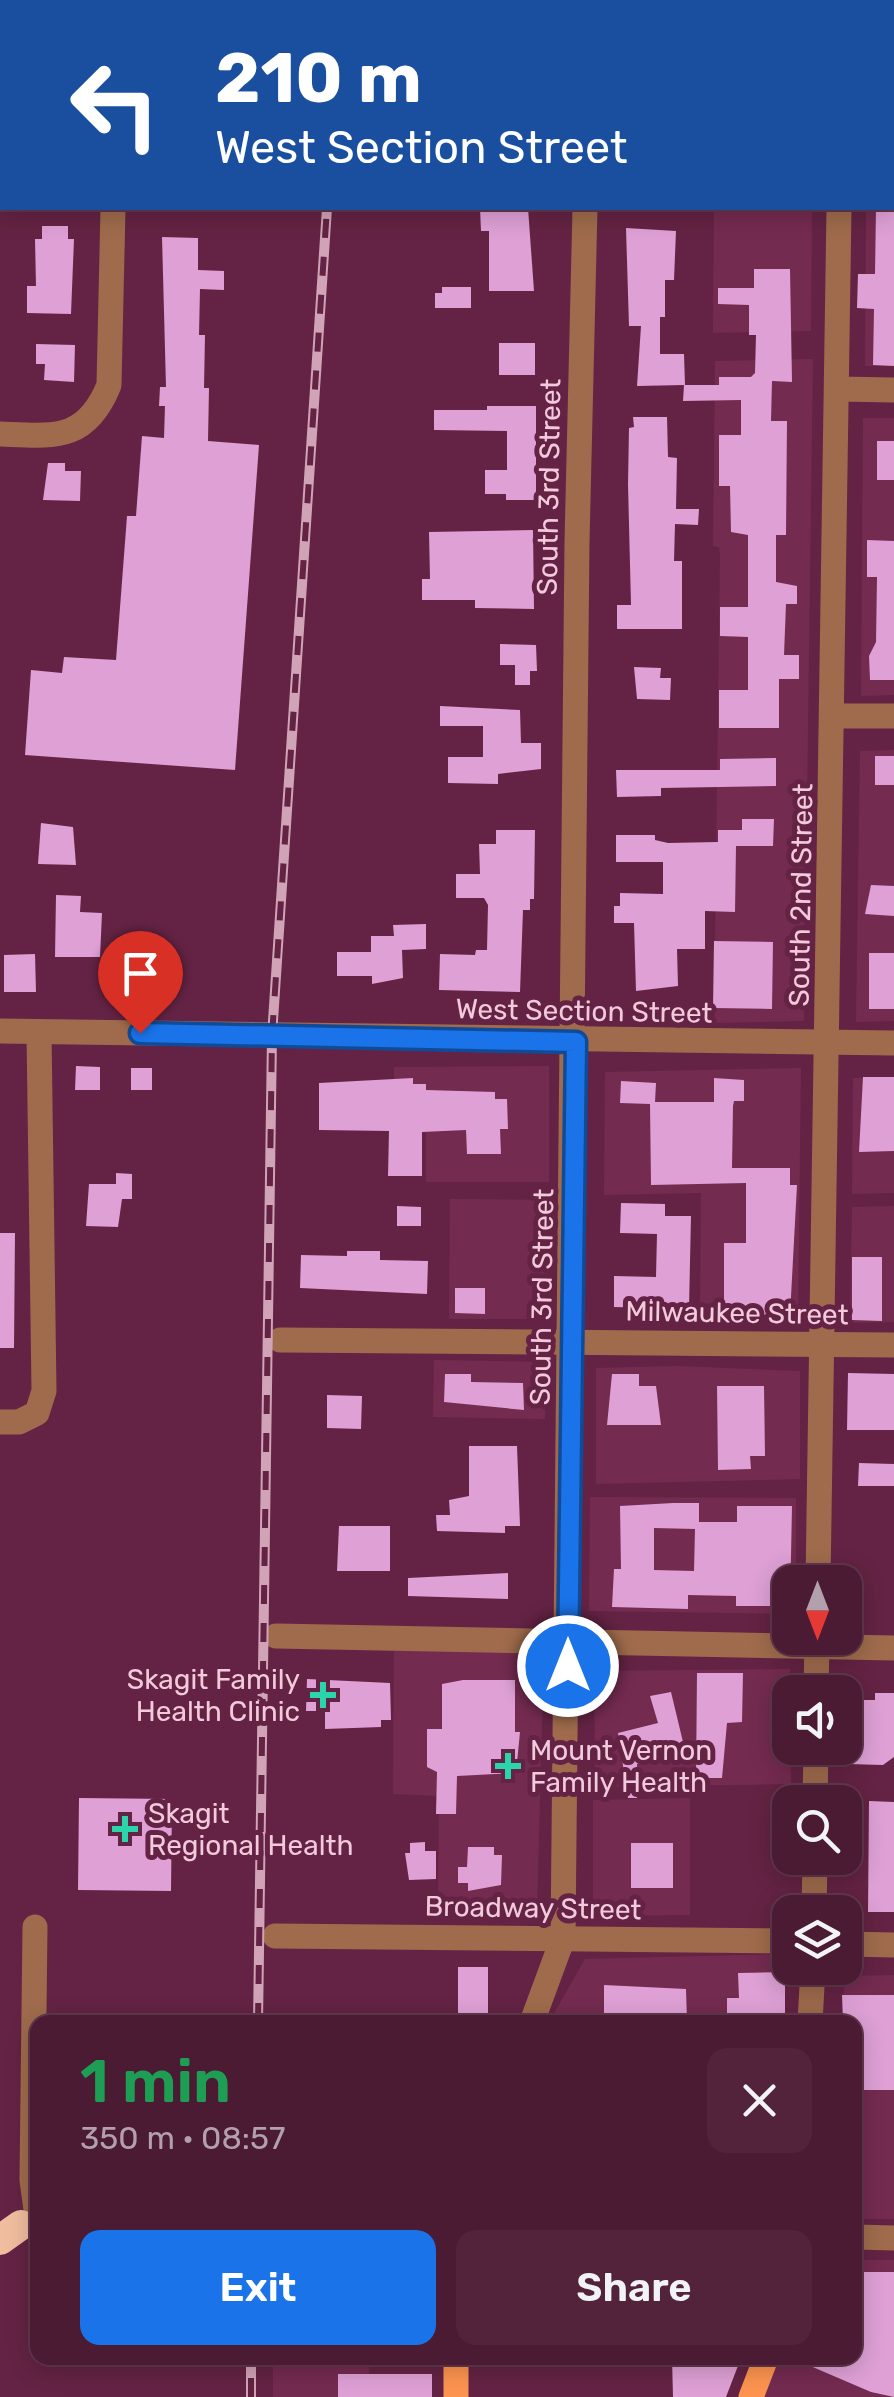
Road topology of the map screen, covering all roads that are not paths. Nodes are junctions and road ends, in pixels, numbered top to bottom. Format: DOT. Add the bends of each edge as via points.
graph roads {
  1 [pos="113,210"];
  2 [pos="586,210"];
  3 [pos="839,210"];
  4 [pos="837,389"];
  5 [pos="894,390"];
  6 [pos="0,434"];
  7 [pos="833,716"];
  8 [pos="894,716"];
  9 [pos="0,1031"];
  10 [pos="40,1032"];
  11 [pos="576,1042"];
  12 [pos="894,1042"];
  13 [pos="828,1043"];
  14 [pos="280,1340"];
  15 [pos="572,1340"];
  16 [pos="822,1345"];
  17 [pos="894,1345"];
  18 [pos="0,1422"];
  19 [pos="818,1565"];
  20 [pos="276,1636"];
  21 [pos="569,1642"];
  22 [pos="772,1642"];
  23 [pos="862,1646"];
  24 [pos="894,1648"];
  25 [pos="35,1926"];
  26 [pos="276,1936"];
  27 [pos="564,1938"];
  28 [pos="772,1941"];
  29 [pos="862,1944"];
  30 [pos="894,1944"];
  31 [pos="812,1985"];
  32 [pos="34,2015"];
  33 [pos="535,2015"];
  34 [pos="810,2015"];
  35 [pos="30,2187"];
  36 [pos="19,2228"];
  37 [pos="862,2237"];
  38 [pos="894,2238"];
  39 [pos="456,2365"];
  40 [pos="763,2365"];
  41 [pos="456,2397"];
  42 [pos="751,2397"];
  1 -- 6 [label="street" via="110,386 98,412 76,430 50,436"];
  2 -- 11 [label="street, South 3rd Street"];
  3 -- 4 [label="street, South 2nd Street"];
  4 -- 5 [label="street"];
  4 -- 7 [label="street, South 2nd Street"];
  7 -- 8 [label="street"];
  7 -- 13 [label="street, South 2nd Street"];
  9 -- 10 [label="street, West Section Street"];
  10 -- 11 [label="street, West Section Street"];
  10 -- 18 [label="street" via="44,1392 38,1413"];
  11 -- 13 [label="street, West Section Street"];
  11 -- 15 [label="street, South 3rd Street"];
  12 -- 13 [label="street, West Section Street"];
  13 -- 16 [label="street, South 2nd Street"];
  14 -- 15 [label="street, Milwaukee Street"];
  15 -- 16 [label="street, Milwaukee Street"];
  15 -- 21 [label="street, South 3rd Street"];
  16 -- 17 [label="street, Milwaukee Street"];
  16 -- 19 [label="street, South 2nd Street"];
  20 -- 21 [label="street"];
  21 -- 22 [label="street"];
  21 -- 27 [label="street, South 3rd Street"];
  23 -- 24 [label="street"];
  25 -- 32 [label="street"];
  26 -- 27 [label="street, Broadway Street"];
  27 -- 28 [label="street, Broadway Street"];
  27 -- 33 [label="street, South 3rd Street"];
  29 -- 30 [label="street"];
  31 -- 34 [label="street"];
  35 -- 36 [label="street"];
  37 -- 38 [label="street"];
  39 -- 41 [label="main road"];
  40 -- 42 [label="main road"];
}
